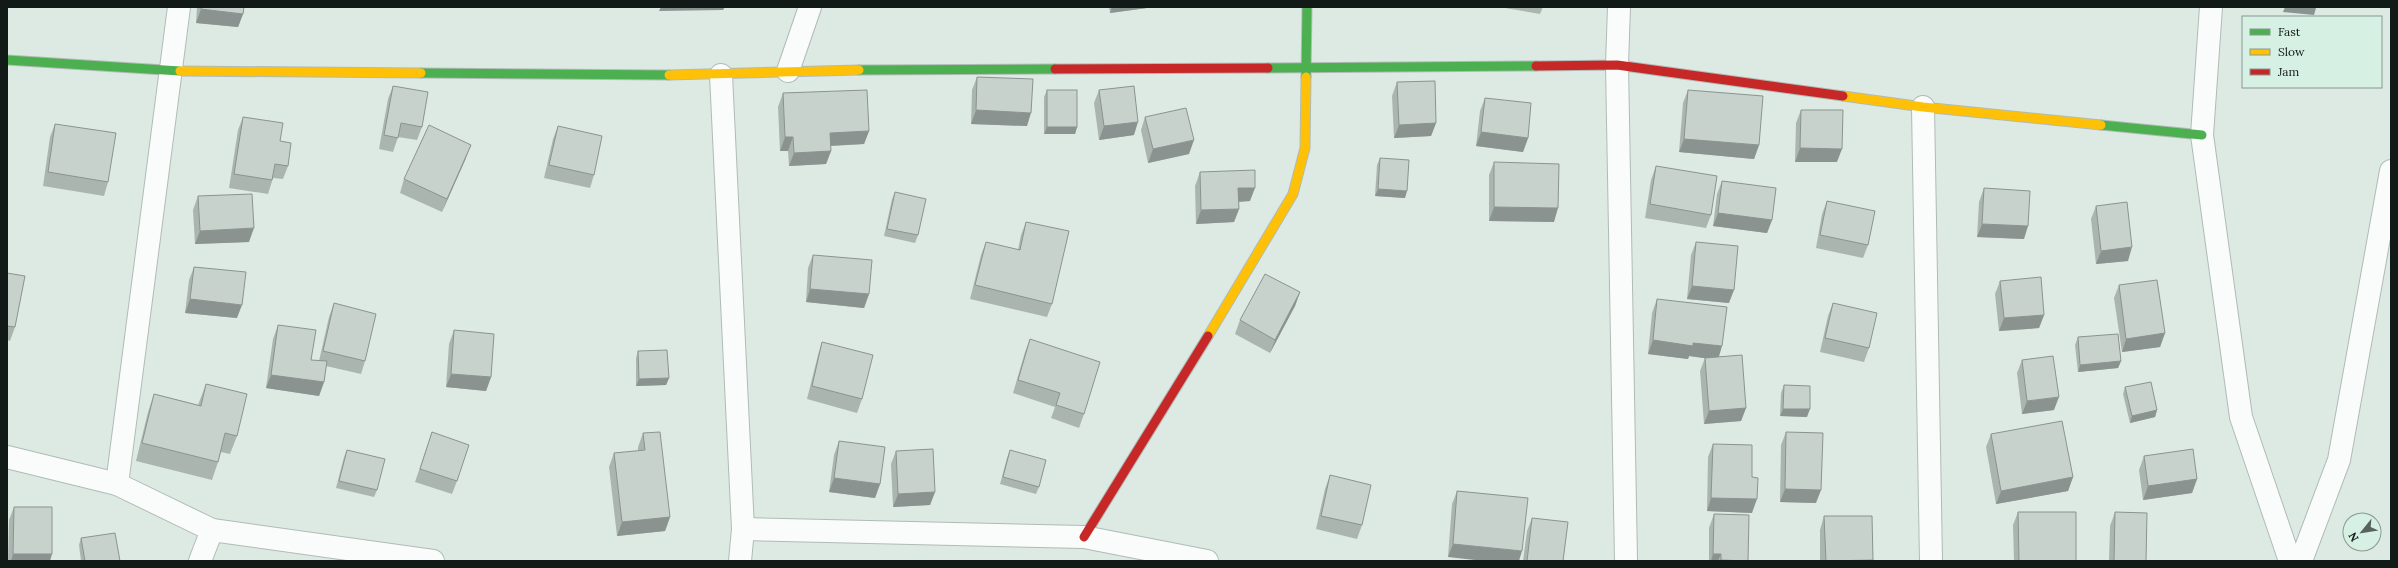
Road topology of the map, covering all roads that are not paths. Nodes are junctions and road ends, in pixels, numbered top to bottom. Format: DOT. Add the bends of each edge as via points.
graph roads {
  1 [pos="179,7"];
  2 [pos="810,7"];
  3 [pos="1307,7"];
  4 [pos="1619,7"];
  5 [pos="2211,7"];
  6 [pos="7,60"];
  7 [pos="1616,65"];
  8 [pos="1306,66"];
  9 [pos="172,71"];
  10 [pos="788,71"];
  11 [pos="721,75"];
  12 [pos="1923,107"];
  13 [pos="2202,135"];
  14 [pos="2391,171"];
  15 [pos="7,457"];
  16 [pos="117,484"];
  17 [pos="742,529"];
  18 [pos="212,530"];
  19 [pos="1084,537"];
  20 [pos="200,561"];
  21 [pos="433,561"];
  22 [pos="740,561"];
  23 [pos="1207,561"];
  24 [pos="1626,561"];
  25 [pos="1931,561"];
  26 [pos="2290,561"];
  27 [pos="2301,561"];
  1 -- 9 [label="street"];
  2 -- 10 [label="street"];
  3 -- 8 [label="street"];
  4 -- 7 [label="street"];
  5 -- 13 [label="street"];
  6 -- 9 [label="street"];
  7 -- 8 [label="street"];
  7 -- 12 [label="street"];
  7 -- 24 [label="street"];
  8 -- 10 [label="street"];
  8 -- 19 [label="street" via="1305,148 1293,194 1262,249"];
  9 -- 11 [label="street"];
  9 -- 16 [label="street"];
  10 -- 11 [label="street"];
  11 -- 17 [label="street"];
  12 -- 13 [label="street"];
  12 -- 25 [label="street"];
  13 -- 26 [label="street" via="2240,417"];
  14 -- 27 [label="street" via="2339,460"];
  15 -- 16 [label="street"];
  16 -- 18 [label="street"];
  17 -- 19 [label="street"];
  17 -- 22 [label="street"];
  18 -- 20 [label="street"];
  18 -- 21 [label="street"];
  19 -- 23 [label="street"];
}
